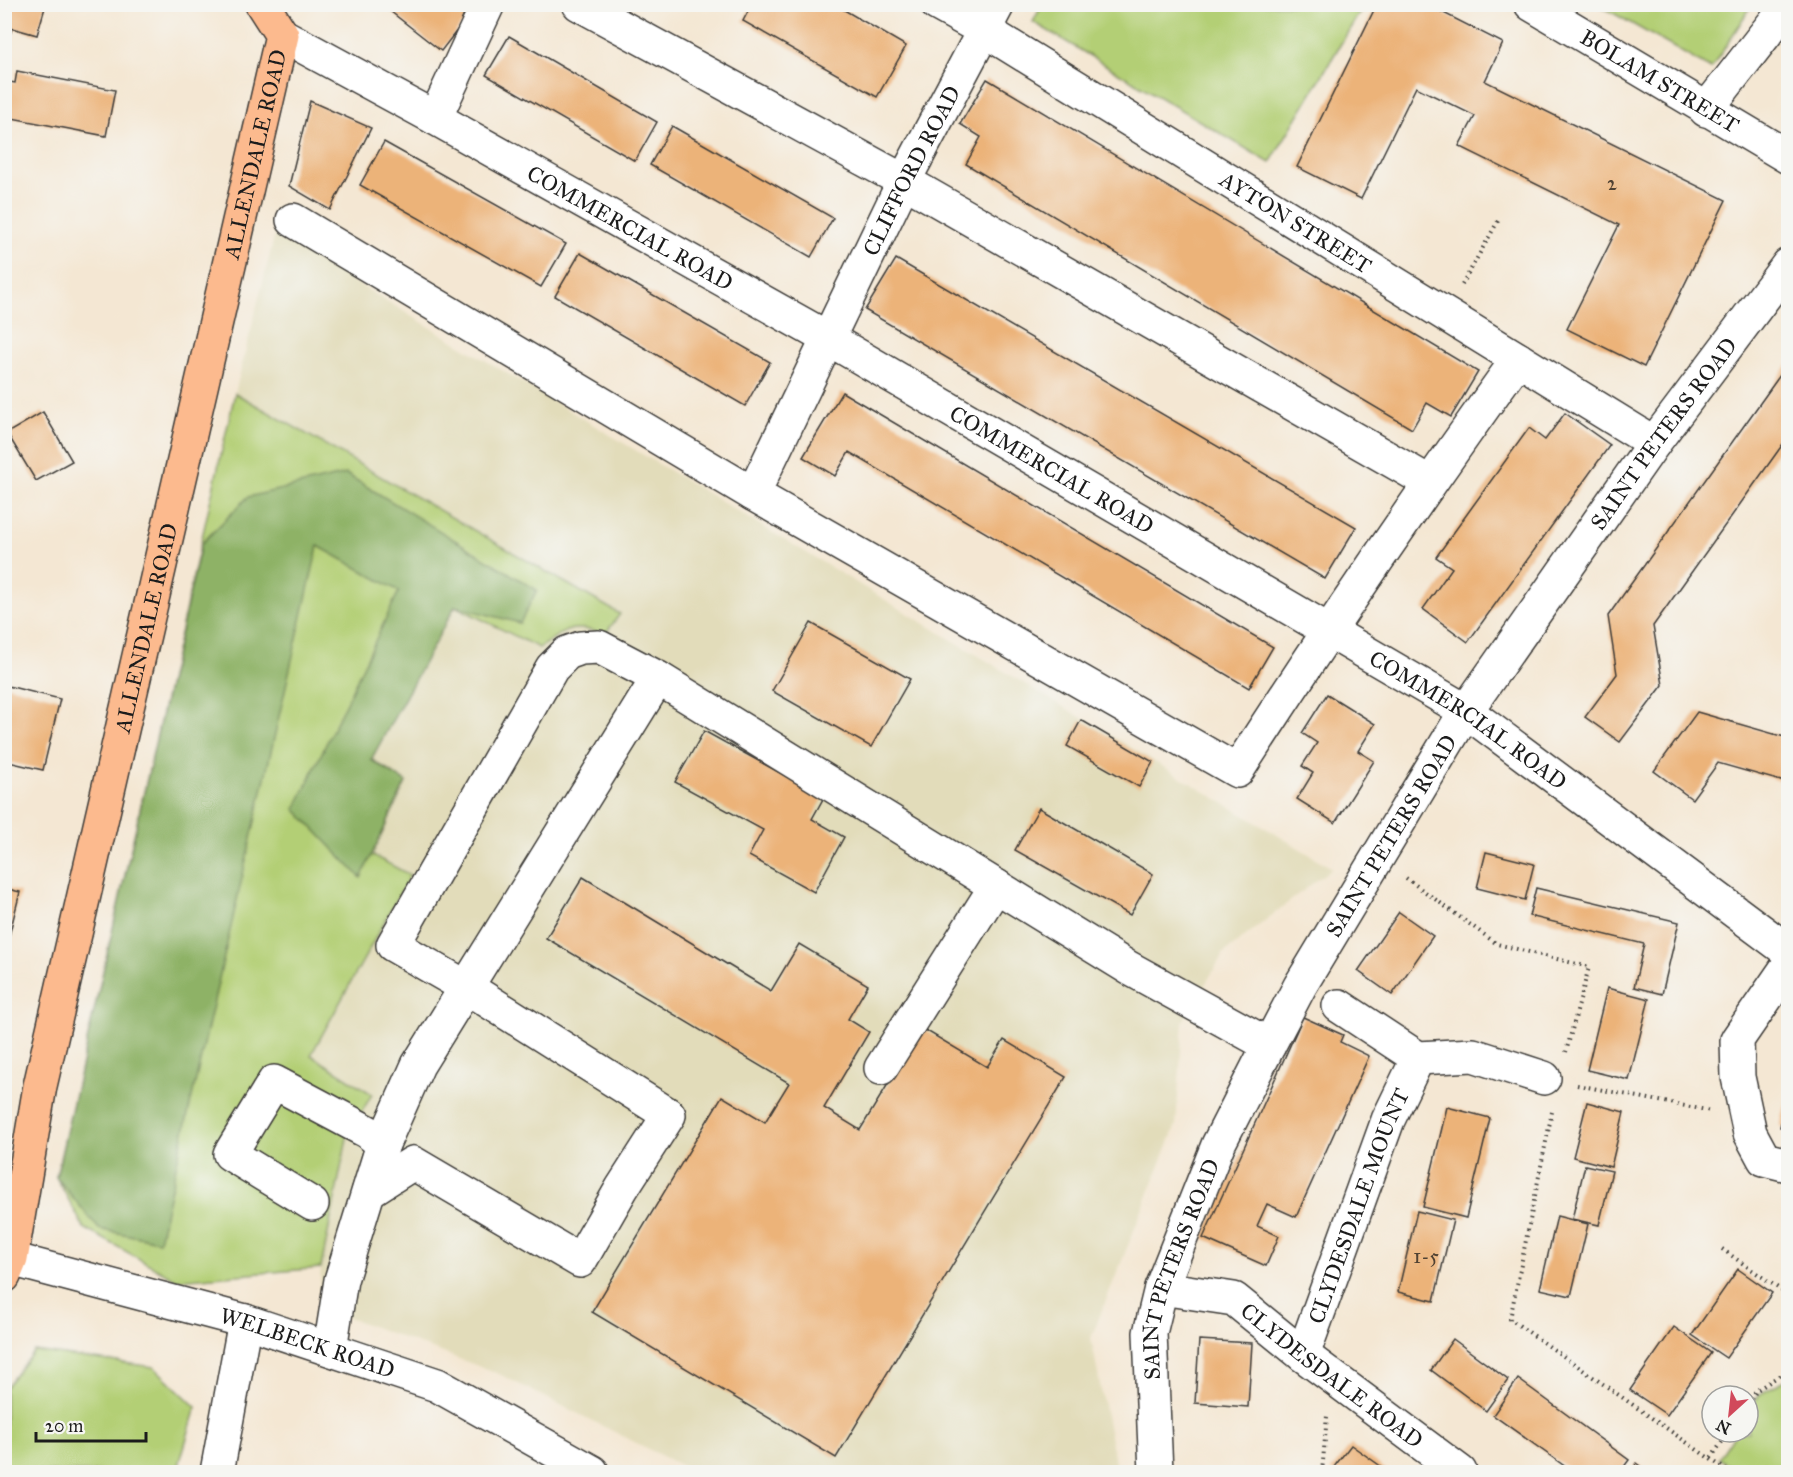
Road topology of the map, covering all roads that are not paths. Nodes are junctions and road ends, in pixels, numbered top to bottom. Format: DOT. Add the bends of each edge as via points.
graph roads {
  1 [pos="262,4"];
  2 [pos="488,4"];
  3 [pos="579,4"];
  4 [pos="937,4"];
  5 [pos="1531,4"];
  6 [pos="1788,5"];
  7 [pos="991,17"];
  8 [pos="282,35"];
  9 [pos="1706,110"];
  10 [pos="435,118"];
  11 [pos="1788,157"];
  12 [pos="904,181"];
  13 [pos="293,220"];
  14 [pos="1788,265"];
  15 [pos="829,339"];
  16 [pos="1518,359"];
  17 [pos="1654,443"];
  18 [pos="1429,482"];
  19 [pos="753,494"];
  20 [pos="1329,629"];
  21 [pos="658,678"];
  22 [pos="1466,711"];
  23 [pos="996,886"];
  24 [pos="1788,951"];
  25 [pos="1788,966"];
  26 [pos="466,987"];
  27 [pos="1339,1005"];
  28 [pos="1269,1045"];
  29 [pos="1418,1058"];
  30 [pos="881,1068"];
  31 [pos="1544,1078"];
  32 [pos="383,1144"];
  33 [pos="1788,1165"];
  34 [pos="369,1191"];
  35 [pos="312,1204"];
  36 [pos="7,1264"];
  37 [pos="1161,1288"];
  38 [pos="245,1321"];
  39 [pos="330,1349"];
  40 [pos="1303,1355"];
  41 [pos="217,1473"];
  42 [pos="592,1473"];
  43 [pos="1156,1473"];
  44 [pos="1460,1473"];
  1 -- 8 [label="main road, ALLENDALE ROAD"];
  2 -- 10 [label="street"];
  3 -- 12 [label="street"];
  4 -- 7 [label="street, AYTON STREET"];
  5 -- 9 [label="street, BOLAM STREET"];
  6 -- 9 [label="street"];
  7 -- 12 [label="street, CLIFFORD ROAD"];
  7 -- 16 [label="street, AYTON STREET"];
  8 -- 10 [label="street, COMMERCIAL ROAD"];
  8 -- 36 [label="main road, ALLENDALE ROAD" via="40,1086"];
  9 -- 11 [label="street, BOLAM STREET"];
  10 -- 15 [label="street, COMMERCIAL ROAD"];
  12 -- 15 [label="street, CLIFFORD ROAD"];
  12 -- 18 [label="street"];
  13 -- 19 [label="street"];
  14 -- 17 [label="street, SAINT PETERS ROAD"];
  15 -- 19 [label="street, CLIFFORD ROAD"];
  15 -- 20 [label="street, COMMERCIAL ROAD"];
  16 -- 17 [label="street, AYTON STREET"];
  16 -- 18 [label="street"];
  17 -- 22 [label="street, SAINT PETERS ROAD"];
  18 -- 20 [label="street"];
  19 -- 20 [label="street" via="1238,771"];
  20 -- 22 [label="street, COMMERCIAL ROAD"];
  21 -- 23 [label="street"];
  21 -- 26 [label="street"];
  21 -- 26 [label="street" via="599,647 567,652 552,668 393,945"];
  22 -- 24 [label="street, COMMERCIAL ROAD"];
  22 -- 28 [label="street, SAINT PETERS ROAD" via="1300,986"];
  23 -- 28 [label="street" via="1129,968"];
  23 -- 30 [label="street"];
  25 -- 33 [label="street" via="1737,1040 1738,1077 1750,1133 1764,1160"];
  26 -- 32 [label="street" via="418,1065"];
  26 -- 34 [label="street" via="669,1115 580,1261 413,1163"];
  27 -- 29 [label="street"];
  28 -- 37 [label="street, SAINT PETERS ROAD" via="1218,1145"];
  29 -- 31 [label="street" via="1473,1055"];
  29 -- 40 [label="street, CLYDESDALE MOUNT" via="1388,1120"];
  32 -- 34 [label="street"];
  32 -- 35 [label="street" via="368,1132 274,1082 230,1154"];
  34 -- 39 [label="street" via="341,1280"];
  36 -- 38 [label="street, WELBECK ROAD"];
  37 -- 40 [label="street, CLYDESDALE ROAD" via="1234,1299"];
  37 -- 43 [label="street, SAINT PETERS ROAD" via="1150,1332"];
  38 -- 39 [label="street, WELBECK ROAD"];
  38 -- 41 [label="street"];
  39 -- 42 [label="street, WELBECK ROAD" via="436,1385"];
  40 -- 44 [label="street, CLYDESDALE ROAD"];
}
